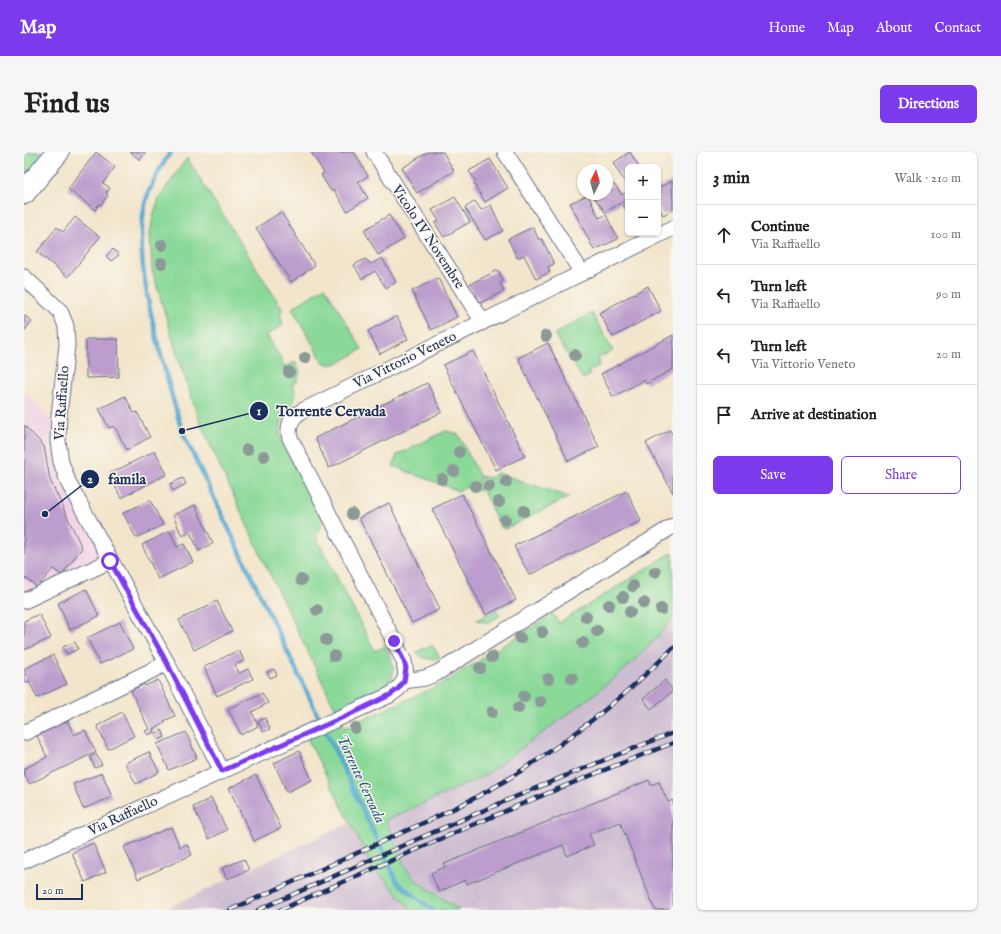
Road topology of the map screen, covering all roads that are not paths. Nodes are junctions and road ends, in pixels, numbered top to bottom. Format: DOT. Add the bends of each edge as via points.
graph roads {
  1 [pos="58,152"];
  2 [pos="374,152"];
  3 [pos="505,152"];
  4 [pos="24,193"];
  5 [pos="673,228"];
  6 [pos="582,273"];
  7 [pos="24,277"];
  8 [pos="483,322"];
  9 [pos="673,526"];
  10 [pos="110,561"];
  11 [pos="24,601"];
  12 [pos="167,663"];
  13 [pos="404,681"];
  14 [pos="24,733"];
  15 [pos="222,771"];
  16 [pos="24,861"];
  1 -- 4 [label="street"];
  2 -- 8 [label="street, Vicolo IV Novembre"];
  3 -- 6 [label="street"];
  5 -- 6 [label="street, Via Vittorio Veneto"];
  6 -- 8 [label="street, Via Vittorio Veneto"];
  7 -- 10 [label="street, Via Raffaello" via="64,317 67,345 58,415 61,462 69,484"];
  8 -- 13 [label="street, Via Vittorio Veneto" via="302,411 292,418 288,428 293,445 404,661"];
  9 -- 13 [label="street" via="437,673 425,678"];
  10 -- 11 [label="street"];
  10 -- 12 [label="street, Via Raffaello"];
  12 -- 14 [label="street"];
  12 -- 15 [label="street, Via Raffaello"];
  13 -- 15 [label="street, Via Raffaello" via="390,695"];
  15 -- 16 [label="street, Via Raffaello"];
}
